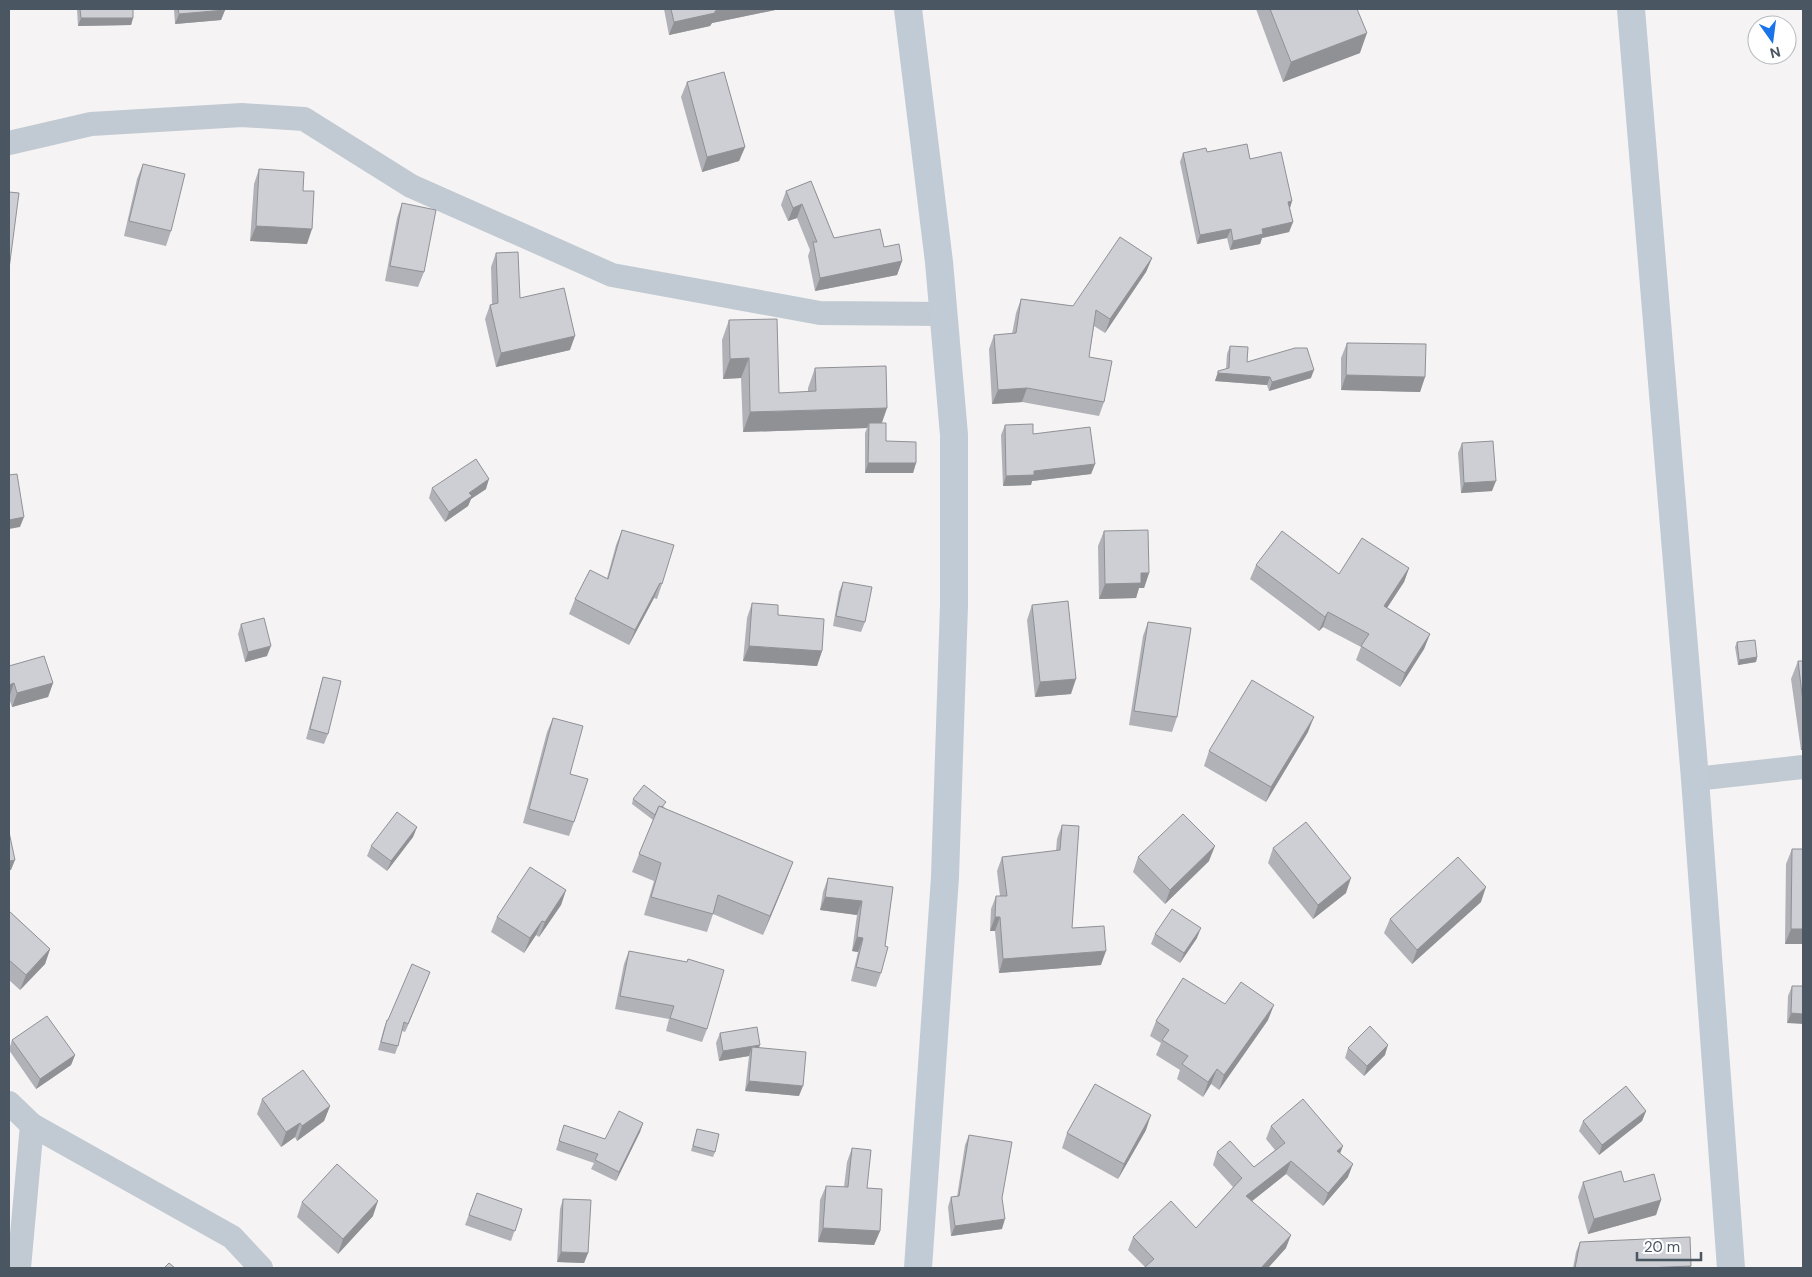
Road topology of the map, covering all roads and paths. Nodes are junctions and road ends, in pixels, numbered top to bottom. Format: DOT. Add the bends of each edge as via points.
graph roads {
  1 [pos="908,9"];
  2 [pos="1631,9"];
  3 [pos="9,143"];
  4 [pos="944,314"];
  5 [pos="1803,767"];
  6 [pos="1695,779"];
  7 [pos="9,1103"];
  8 [pos="32,1125"];
  9 [pos="19,1268"];
  10 [pos="261,1268"];
  11 [pos="918,1268"];
  12 [pos="1731,1268"];
  1 -- 4 [label="street"];
  2 -- 6 [label="street"];
  3 -- 4 [label="street" via="91,124 242,115 304,119 411,186 612,275 820,313"];
  4 -- 11 [label="street" via="954,435 954,614 945,877"];
  5 -- 6 [label="street"];
  6 -- 12 [label="street"];
  7 -- 8 [label="street"];
  8 -- 9 [label="street"];
  8 -- 10 [label="street" via="232,1237"];
}
